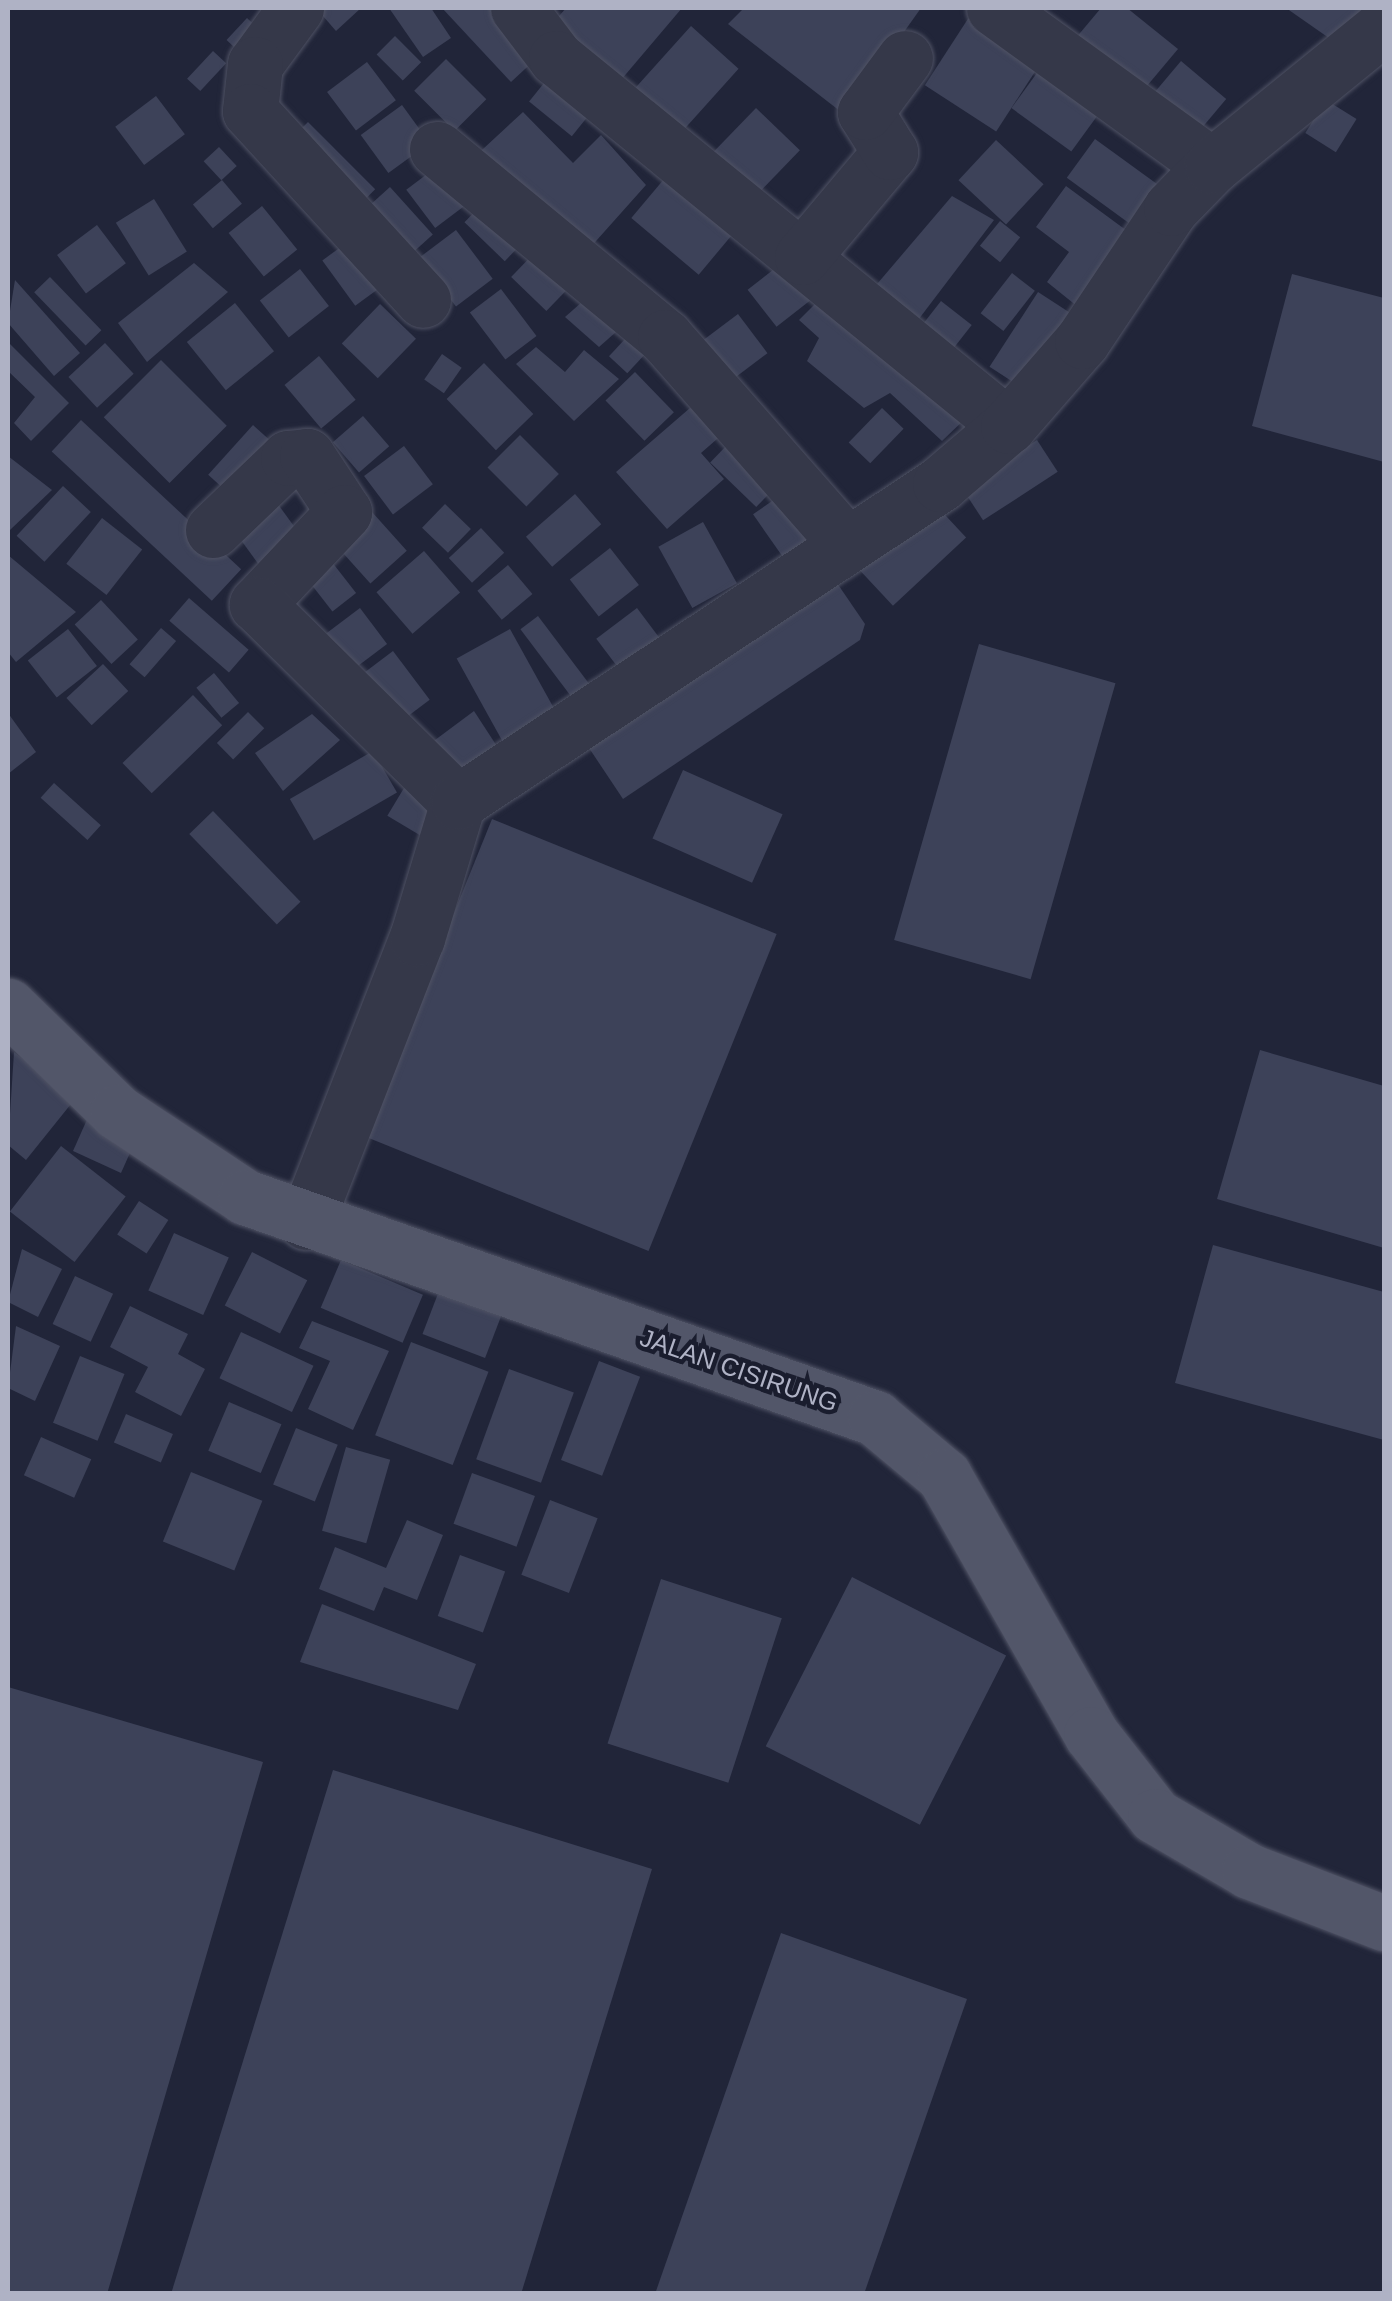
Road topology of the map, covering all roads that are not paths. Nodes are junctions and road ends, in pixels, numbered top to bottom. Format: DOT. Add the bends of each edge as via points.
graph roads {
  1 [pos="296,8"];
  2 [pos="518,8"];
  3 [pos="994,8"];
  4 [pos="1384,26"];
  5 [pos="905,58"];
  6 [pos="436,149"];
  7 [pos="1212,166"];
  8 [pos="802,258"];
  9 [pos="423,300"];
  10 [pos="1008,426"];
  11 [pos="213,530"];
  12 [pos="846,543"];
  13 [pos="458,802"];
  14 [pos="8,1006"];
  15 [pos="306,1222"];
  16 [pos="1384,1924"];
  1 -- 9 [label="street" via="255,64 250,111"];
  2 -- 8 [label="street" via="556,58"];
  3 -- 7 [label="street"];
  4 -- 7 [label="street"];
  5 -- 8 [label="street" via="865,112 890,152"];
  6 -- 12 [label="street" via="665,338"];
  7 -- 10 [label="street"];
  8 -- 10 [label="street"];
  10 -- 12 [label="street" via="940,484"];
  11 -- 13 [label="street" via="288,458 307,456 344,512 256,604"];
  12 -- 13 [label="street"];
  13 -- 15 [label="street" via="416,938"];
  14 -- 15 [label="main road, JALAN CISIRUNG" via="117,1112 184,1162"];
  15 -- 16 [label="main road, JALAN CISIRUNG" via="875,1418 944,1476 1091,1734 1155,1816 1249,1871"];
}
